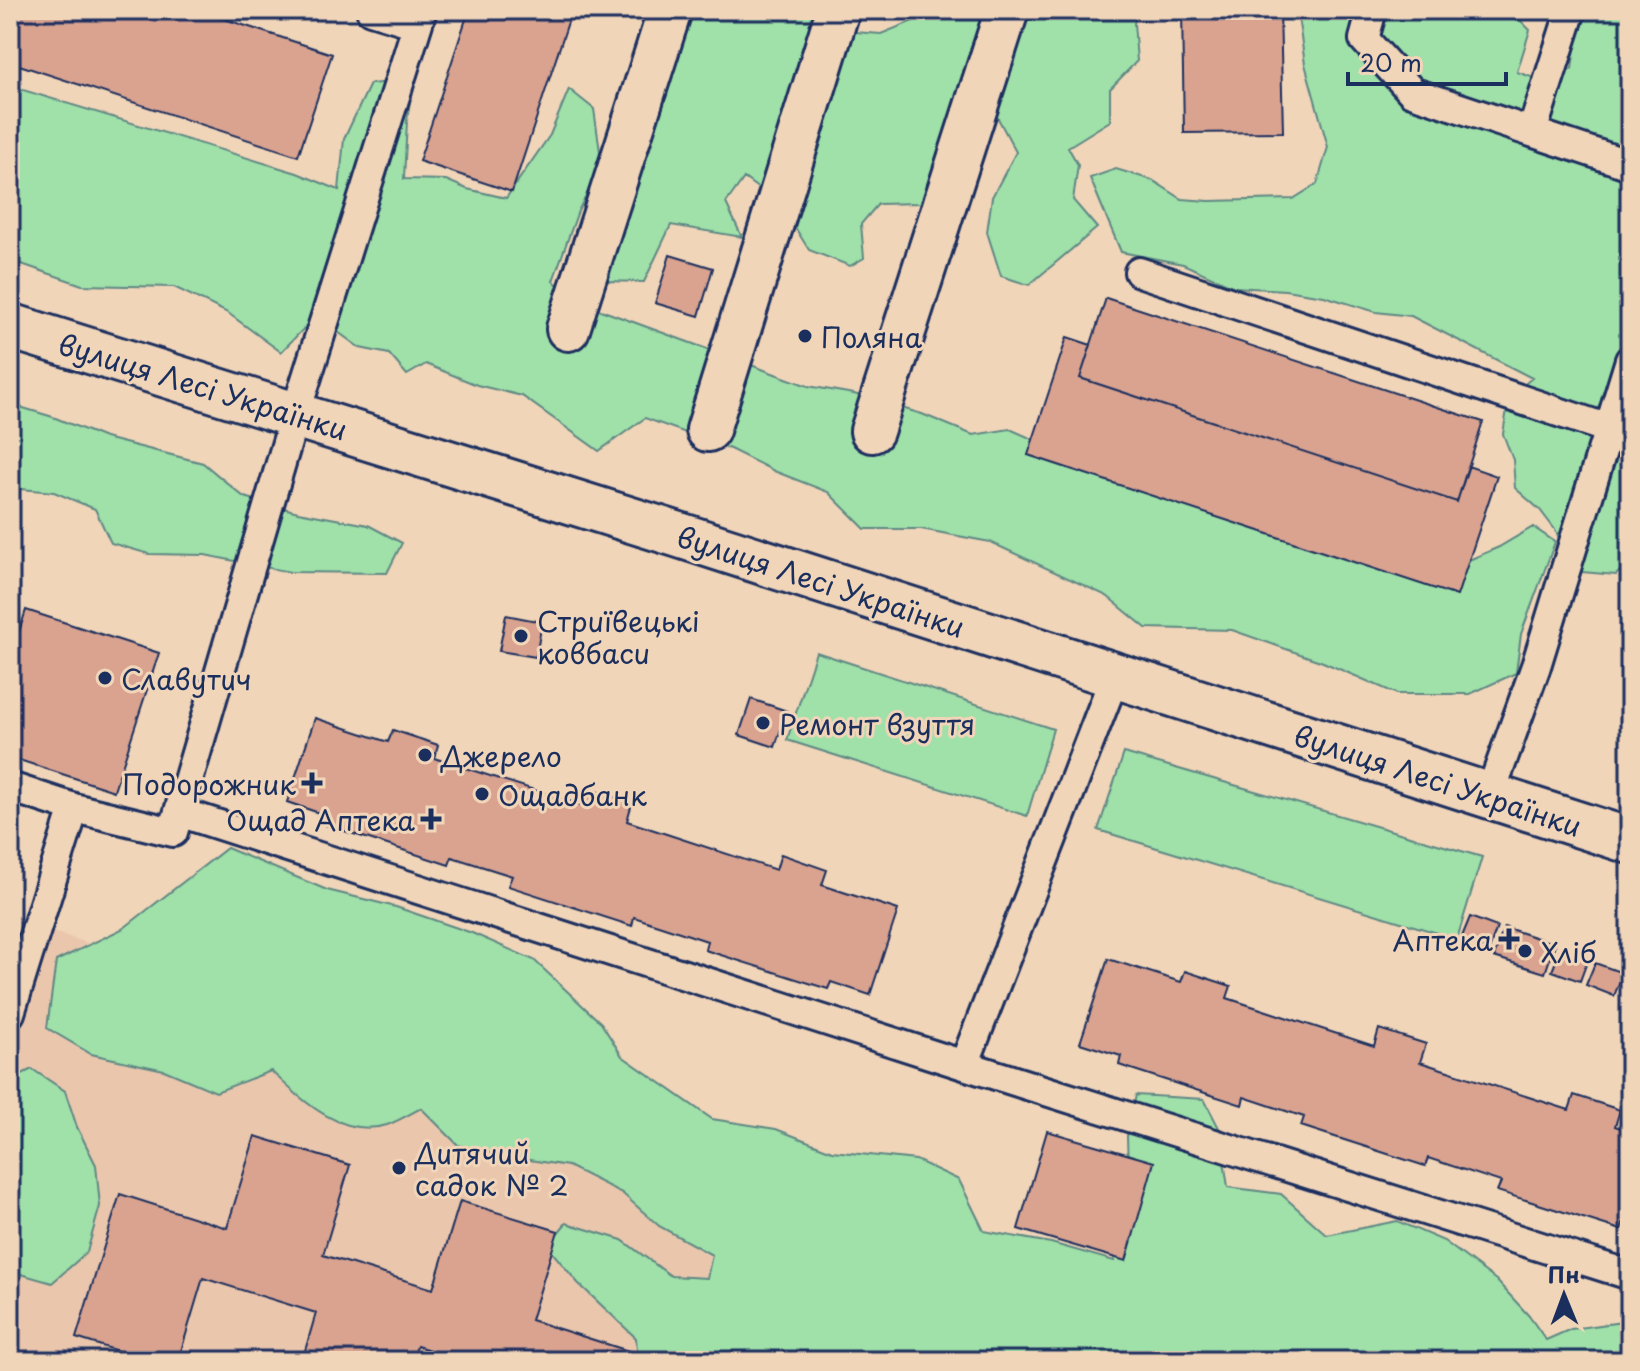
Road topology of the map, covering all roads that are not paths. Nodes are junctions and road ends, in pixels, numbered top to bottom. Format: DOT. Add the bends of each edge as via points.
graph roads {
  1 [pos="371,10"];
  2 [pos="670,10"];
  3 [pos="838,10"];
  4 [pos="1007,10"];
  5 [pos="1372,10"];
  6 [pos="1571,10"];
  7 [pos="419,17"];
  8 [pos="1532,132"];
  9 [pos="1630,165"];
  10 [pos="1139,272"];
  11 [pos="10,326"];
  12 [pos="568,329"];
  13 [pos="1630,360"];
  14 [pos="295,415"];
  15 [pos="1609,429"];
  16 [pos="708,430"];
  17 [pos="872,431"];
  18 [pos="1115,676"];
  19 [pos="10,787"];
  20 [pos="1489,797"];
  21 [pos="74,808"];
  22 [pos="179,812"];
  23 [pos="1630,841"];
  24 [pos="10,1013"];
  25 [pos="964,1065"];
  26 [pos="1630,1275"];
  1 -- 7 [label="lane"];
  2 -- 12 [label="street"];
  3 -- 16 [label="street"];
  4 -- 17 [label="street"];
  5 -- 8 [label="lane" via="1364,39 1412,92"];
  6 -- 8 [label="lane"];
  7 -- 14 [label="lane"];
  8 -- 9 [label="lane"];
  10 -- 15 [label="lane"];
  11 -- 14 [label="main road, вулиця Лесі Українки"];
  13 -- 15 [label="lane"];
  14 -- 18 [label="main road, вулиця Лесі Українки"];
  14 -- 22 [label="lane"];
  15 -- 20 [label="lane" via="1536,666"];
  18 -- 20 [label="main road, вулиця Лесі Українки"];
  18 -- 25 [label="lane"];
  19 -- 21 [label="lane"];
  20 -- 23 [label="main road, вулиця Лесі Українки"];
  21 -- 22 [label="lane" via="173,832"];
  21 -- 24 [label="lane"];
  22 -- 25 [label="lane"];
  25 -- 26 [label="lane"];
}
